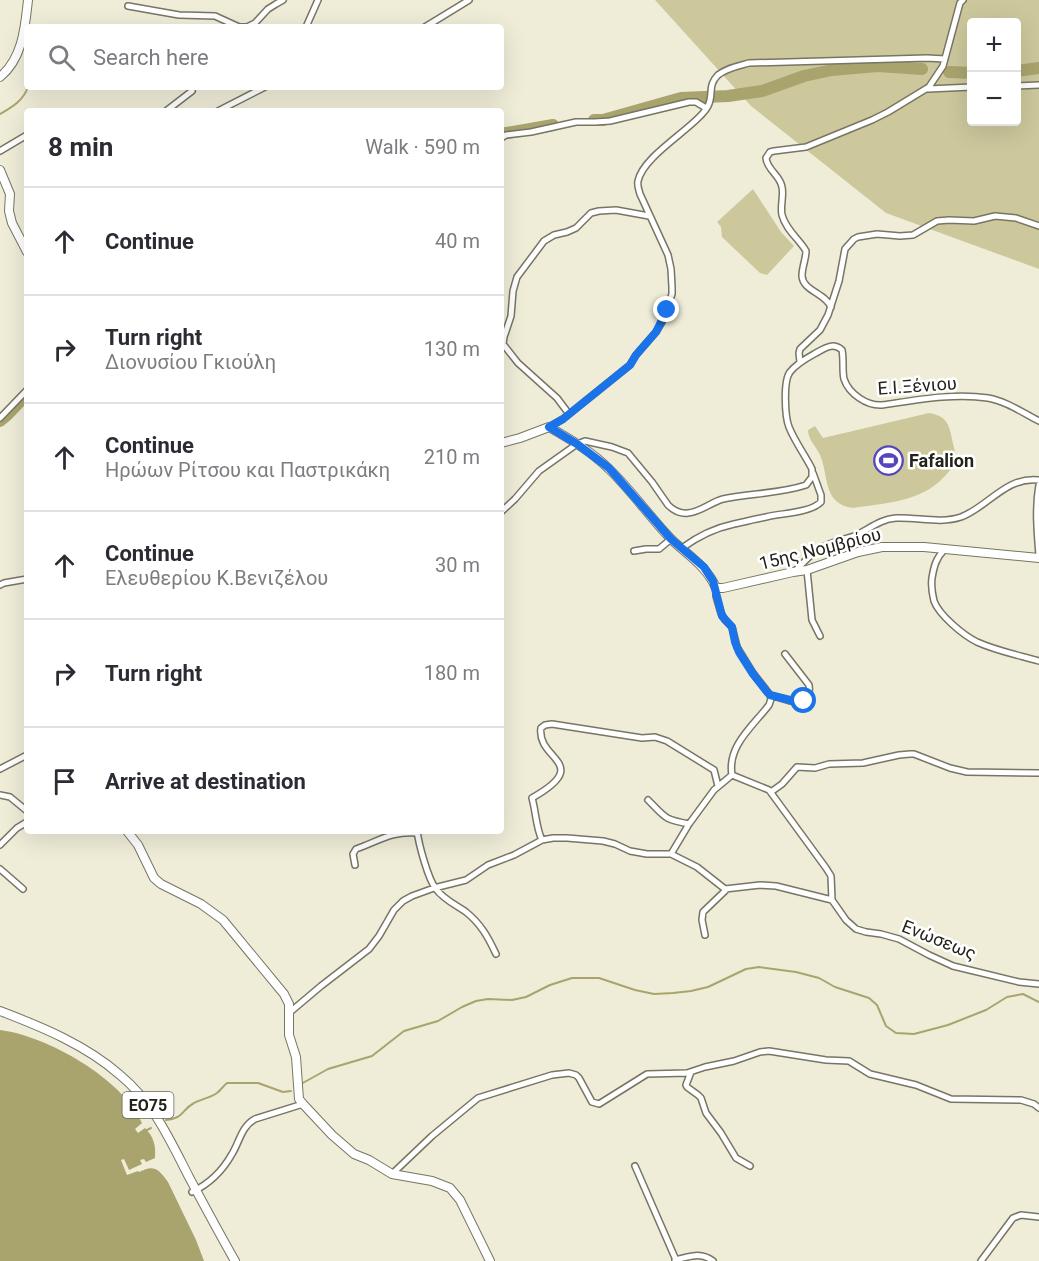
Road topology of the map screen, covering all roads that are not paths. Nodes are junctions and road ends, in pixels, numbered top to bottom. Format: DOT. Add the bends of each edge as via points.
graph roads {
  1 [pos="28,0"];
  2 [pos="284,0"];
  3 [pos="318,0"];
  4 [pos="469,0"];
  5 [pos="963,0"];
  6 [pos="128,6"];
  7 [pos="25,24"];
  8 [pos="233,24"];
  9 [pos="253,24"];
  10 [pos="307,24"];
  11 [pos="430,24"];
  12 [pos="24,29"];
  13 [pos="945,59"];
  14 [pos="0,77"];
  15 [pos="1039,85"];
  16 [pos="1021,86"];
  17 [pos="930,87"];
  18 [pos="967,87"];
  19 [pos="259,90"];
  20 [pos="192,91"];
  21 [pos="708,105"];
  22 [pos="170,108"];
  23 [pos="224,108"];
  24 [pos="504,136"];
  25 [pos="24,137"];
  26 [pos="0,152"];
  27 [pos="0,170"];
  28 [pos="649,216"];
  29 [pos="1039,226"];
  30 [pos="24,246"];
  31 [pos="831,307"];
  32 [pos="504,338"];
  33 [pos="504,345"];
  34 [pos="800,362"];
  35 [pos="24,393"];
  36 [pos="568,414"];
  37 [pos="0,417"];
  38 [pos="1039,421"];
  39 [pos="549,427"];
  40 [pos="504,442"];
  41 [pos="577,444"];
  42 [pos="813,473"];
  43 [pos="1039,480"];
  44 [pos="1039,485"];
  45 [pos="504,509"];
  46 [pos="671,539"];
  47 [pos="682,548"];
  48 [pos="945,549"];
  49 [pos="634,551"];
  50 [pos="1039,556"];
  51 [pos="807,570"];
  52 [pos="794,572"];
  53 [pos="24,580"];
  54 [pos="0,585"];
  55 [pos="716,588"];
  56 [pos="820,636"];
  57 [pos="784,654"];
  58 [pos="1039,661"];
  59 [pos="770,695"];
  60 [pos="24,757"];
  61 [pos="0,769"];
  62 [pos="1039,773"];
  63 [pos="732,775"];
  64 [pos="718,786"];
  65 [pos="771,792"];
  66 [pos="0,795"];
  67 [pos="648,800"];
  68 [pos="24,809"];
  69 [pos="24,824"];
  70 [pos="689,824"];
  71 [pos="129,834"];
  72 [pos="394,834"];
  73 [pos="417,834"];
  74 [pos="542,840"];
  75 [pos="0,845"];
  76 [pos="672,854"];
  77 [pos="355,865"];
  78 [pos="0,868"];
  79 [pos="434,888"];
  80 [pos="23,889"];
  81 [pos="727,889"];
  82 [pos="832,900"];
  83 [pos="705,935"];
  84 [pos="496,954"];
  85 [pos="1039,984"];
  86 [pos="0,1011"];
  87 [pos="289,1013"];
  88 [pos="0,1016"];
  89 [pos="691,1072"];
  90 [pos="303,1104"];
  91 [pos="1039,1108"];
  92 [pos="635,1166"];
  93 [pos="750,1166"];
  94 [pos="392,1174"];
  95 [pos="194,1191"];
  96 [pos="1039,1217"];
  97 [pos="229,1261"];
  98 [pos="235,1261"];
  99 [pos="490,1261"];
  100 [pos="674,1261"];
  101 [pos="713,1261"];
  102 [pos="981,1261"];
  1 -- 7 [label="main road"];
  2 -- 9 [label="street"];
  3 -- 10 [label="street"];
  4 -- 11 [label="street"];
  5 -- 13 [label="street"];
  6 -- 8 [label="street" via="179,15 216,16"];
  12 -- 14 [label="main road" via="22,43"];
  13 -- 17 [label="street"];
  13 -- 21 [label="street" via="749,63 719,74 712,83"];
  15 -- 16 [label="street"];
  17 -- 18 [label="street"];
  17 -- 31 [label="street" via="863,124 806,147 777,150 768,155 767,165 782,187 784,220 806,251 804,281"];
  19 -- 23 [label="street"];
  20 -- 22 [label="street"];
  21 -- 24 [label="street" via="689,102 616,119 576,122"];
  21 -- 28 [label="street" via="641,173 638,187"];
  25 -- 26 [label="street"];
  27 -- 30 [label="main road" via="10,194 12,223"];
  28 -- 32 [label="street" via="599,211 591,213 576,228 544,241 517,277"];
  28 -- 36 [label="street" via="671,269 672,294 664,316 630,365"];
  29 -- 31 [label="street" via="995,216 974,221 937,221 914,235 858,237 844,249"];
  31 -- 34 [label="street" via="820,330 799,351"];
  33 -- 36 [label="street"];
  34 -- 38 [label="street, Ε.Ι.Ξένιου" via="828,346 838,347 842,350 847,385 856,396 873,405 947,397 988,398"];
  34 -- 42 [label="street, Ε.Ι.Ξένιου" via="785,382 788,422"];
  35 -- 37 [label="street"];
  36 -- 39 [label="street"];
  39 -- 40 [label="main road"];
  39 -- 41 [label="main road"];
  41 -- 42 [label="street" via="585,441 628,453 668,505 679,513 699,511 724,499 798,487 808,483"];
  41 -- 45 [label="street" via="539,471"];
  41 -- 46 [label="main road" via="609,468"];
  42 -- 47 [label="street, Ε.Ι.Ξένιου" via="821,495 817,505 719,528"];
  43 -- 52 [label="street" via="1016,483 968,514 952,519 896,518 880,522 822,548"];
  44 -- 50 [label="street"];
  46 -- 47 [label="main road"];
  46 -- 49 [label="street" via="659,549"];
  47 -- 55 [label="main road" via="704,567"];
  48 -- 50 [label="main road, 15ης Νομβρίου"];
  48 -- 51 [label="main road, 15ης Νομβρίου" via="876,548"];
  48 -- 58 [label="street" via="934,566 931,585 941,613 974,640"];
  51 -- 52 [label="main road, 15ης Νομβρίου"];
  51 -- 56 [label="street" via="812,620"];
  52 -- 55 [label="main road, 15ης Νομβρίου"];
  53 -- 54 [label="street"];
  55 -- 59 [label="street" via="721,613 732,627 739,652"];
  57 -- 59 [label="street" via="810,691 804,701 798,702"];
  59 -- 63 [label="street" via="769,705 733,754"];
  60 -- 61 [label="street"];
  62 -- 65 [label="street" via="968,772 905,754 815,768 797,767"];
  63 -- 64 [label="street"];
  63 -- 65 [label="street, Ενώσεως"];
  64 -- 70 [label="street"];
  64 -- 74 [label="street" via="714,770 667,741 548,724 541,728 541,737 561,771 553,784 532,798"];
  65 -- 82 [label="street, Ενώσεως" via="831,876"];
  66 -- 68 [label="street" via="10,797"];
  67 -- 70 [label="street" via="664,817"];
  69 -- 75 [label="street"];
  70 -- 76 [label="street"];
  71 -- 87 [label="main road" via="156,880 201,904 231,928 284,994"];
  72 -- 77 [label="street" via="356,849"];
  73 -- 79 [label="street"];
  74 -- 76 [label="street" via="603,841 630,851"];
  74 -- 79 [label="street" via="488,865 469,879"];
  76 -- 81 [label="street"];
  78 -- 80 [label="street"];
  79 -- 84 [label="street" via="476,921"];
  79 -- 87 [label="street" via="399,904 369,949"];
  81 -- 82 [label="street" via="776,885"];
  81 -- 83 [label="street" via="704,912"];
  82 -- 85 [label="street, Ενώσεως" via="849,924 861,931 899,939 959,967"];
  86 -- 95 [label="main road, ΕΟ75" via="60,1036 120,1074 156,1115"];
  87 -- 90 [label="main road" via="289,1035"];
  88 -- 95 [label="main road, ΕΟ75" via="65,1044 122,1083 154,1121"];
  89 -- 91 [label="street" via="769,1051 849,1061 870,1074 946,1097 1022,1100"];
  89 -- 93 [label="street" via="687,1087 701,1098 706,1113 736,1158"];
  89 -- 94 [label="street" via="647,1074 599,1104 590,1100 579,1078 569,1073 478,1098"];
  90 -- 94 [label="main road" via="350,1152"];
  90 -- 95 [label="street" via="250,1122 223,1167"];
  92 -- 100 [label="street"];
  94 -- 99 [label="main road" via="436,1182 452,1190"];
  95 -- 97 [label="main road, ΕΟ75"];
  95 -- 98 [label="main road, ΕΟ75"];
  96 -- 102 [label="street" via="1013,1218"];
  100 -- 101 [label="street" via="703,1255"];
}
